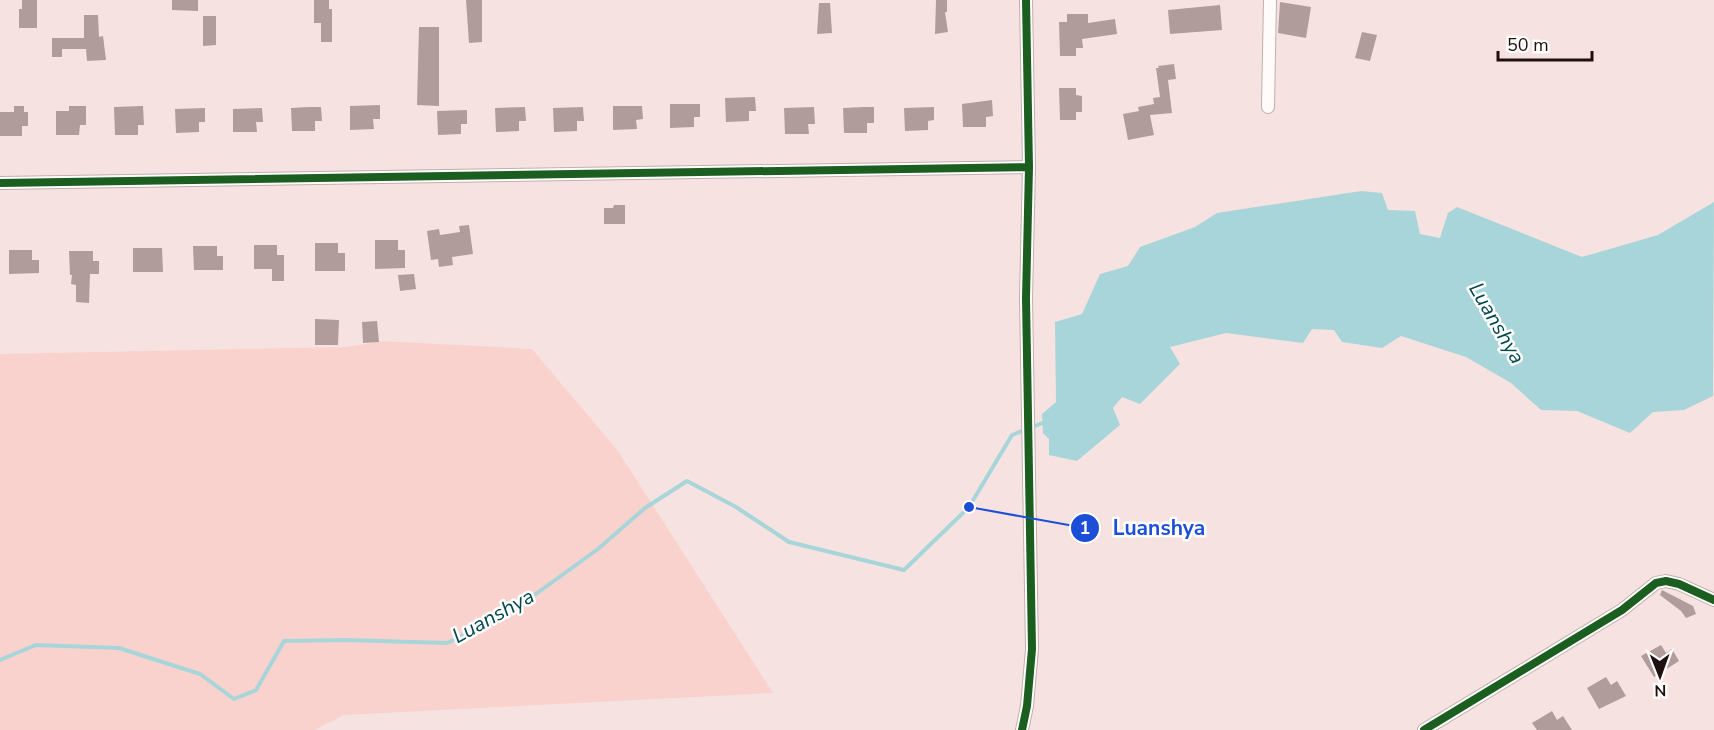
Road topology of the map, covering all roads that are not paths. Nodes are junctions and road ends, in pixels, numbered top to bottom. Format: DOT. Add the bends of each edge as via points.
graph roads {
  1 [pos="1026,0"];
  2 [pos="1270,0"];
  3 [pos="1268,107"];
  4 [pos="1029,167"];
  5 [pos="0,183"];
  6 [pos="1714,600"];
  7 [pos="1022,730"];
  8 [pos="1424,730"];
  1 -- 4 [label="street"];
  2 -- 3 [label="street"];
  4 -- 5 [label="street"];
  4 -- 7 [label="street" via="1026,298 1032,649"];
  6 -- 8 [label="street" via="1680,584 1656,583 1622,610"];
}
